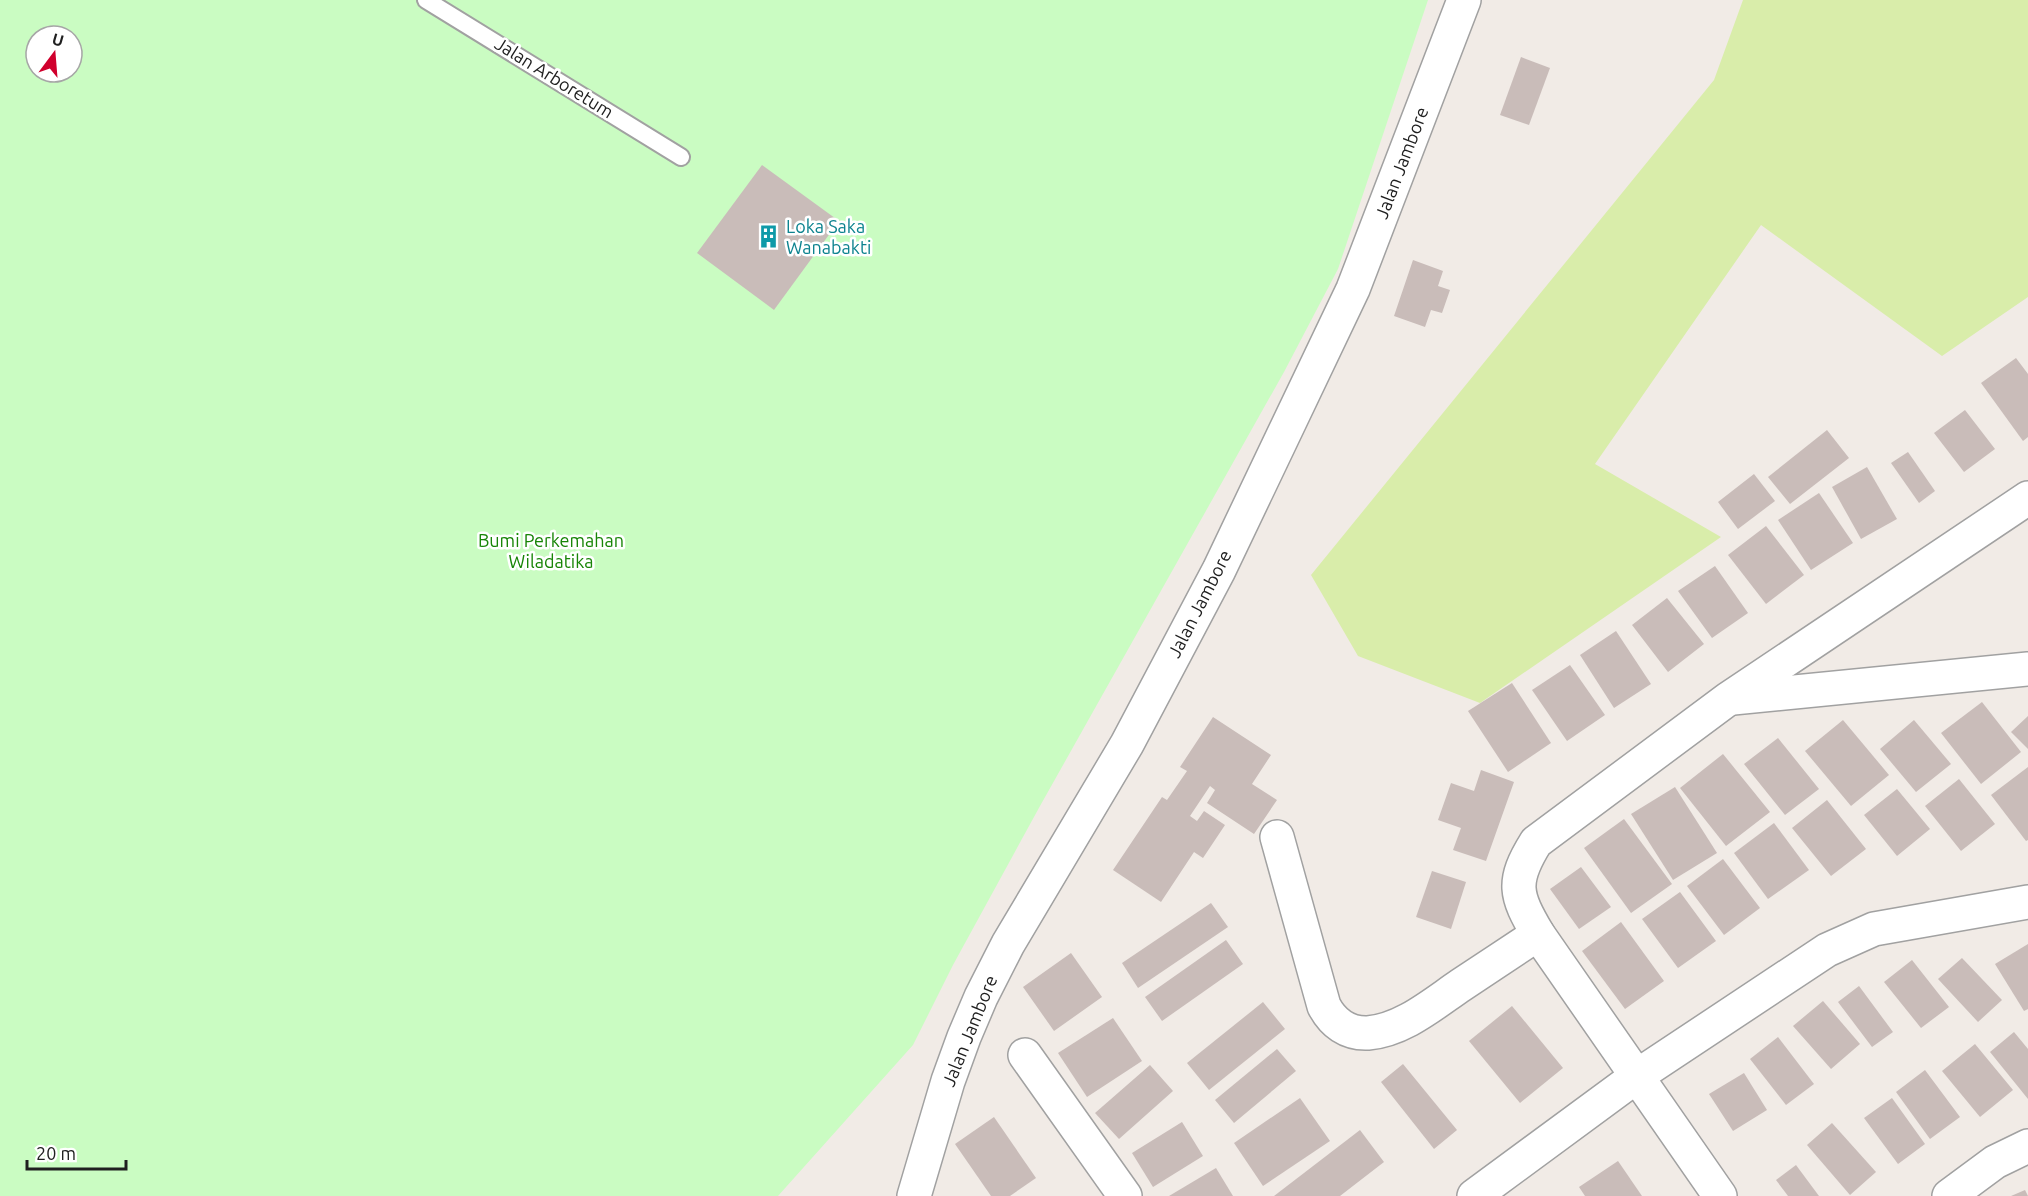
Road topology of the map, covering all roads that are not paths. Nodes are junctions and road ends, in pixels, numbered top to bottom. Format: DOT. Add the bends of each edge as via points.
graph roads {
  1 [pos="426,0"];
  2 [pos="1464,0"];
  3 [pos="681,156"];
  4 [pos="2028,498"];
  5 [pos="2028,669"];
  6 [pos="1728,699"];
  7 [pos="1277,837"];
  8 [pos="2028,902"];
  9 [pos="1538,934"];
  10 [pos="1025,1055"];
  11 [pos="1637,1076"];
  12 [pos="2028,1146"];
  13 [pos="914,1196"];
  14 [pos="1125,1196"];
  15 [pos="1474,1196"];
  16 [pos="1720,1196"];
  17 [pos="1950,1196"];
  1 -- 3 [label="lane, Jalan Arboretum"];
  2 -- 13 [label="street, Jalan Jambore" via="1353,289 1219,570 1127,744 1008,944 981,997 948,1082"];
  4 -- 6 [label="street"];
  5 -- 6 [label="street"];
  6 -- 9 [label="street" via="1536,842 1525,860 1519,888 1522,908"];
  7 -- 9 [label="street" via="1324,1006 1330,1018 1345,1029 1366,1033 1394,1027"];
  8 -- 11 [label="street" via="1874,929 1827,950"];
  9 -- 11 [label="street"];
  10 -- 14 [label="street"];
  11 -- 15 [label="street"];
  11 -- 16 [label="street"];
  12 -- 17 [label="street" via="1995,1162"];
}
